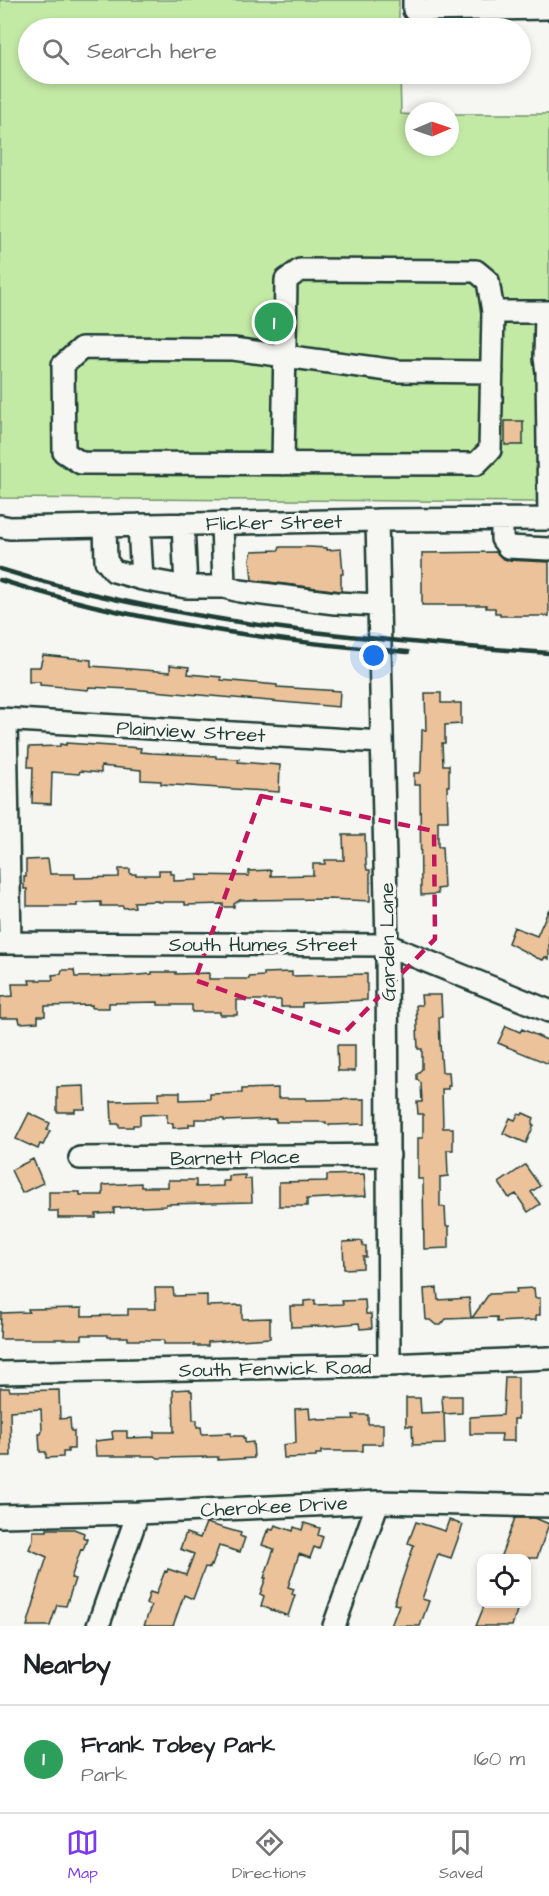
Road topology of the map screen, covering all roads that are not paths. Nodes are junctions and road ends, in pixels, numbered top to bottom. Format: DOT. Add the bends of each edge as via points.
graph roads {
  1 [pos="414,0"];
  2 [pos="549,8"];
  3 [pos="493,312"];
  4 [pos="548,312"];
  5 [pos="285,356"];
  6 [pos="492,372"];
  7 [pos="548,372"];
  8 [pos="283,464"];
  9 [pos="502,519"];
  10 [pos="549,519"];
  11 [pos="377,520"];
  12 [pos="222,523"];
  13 [pos="183,524"];
  14 [pos="139,525"];
  15 [pos="0,526"];
  16 [pos="105,526"];
  17 [pos="549,549"];
  18 [pos="142,579"];
  19 [pos="224,586"];
  20 [pos="186,587"];
  21 [pos="379,605"];
  22 [pos="3,720"];
  23 [pos="382,742"];
  24 [pos="5,943"];
  25 [pos="387,945"];
  26 [pos="549,1011"];
  27 [pos="389,1155"];
  28 [pos="80,1158"];
  29 [pos="549,1358"];
  30 [pos="389,1365"];
  31 [pos="0,1373"];
  32 [pos="378,1502"];
  33 [pos="549,1506"];
  34 [pos="138,1513"];
  35 [pos="0,1516"];
  36 [pos="98,1626"];
  37 [pos="334,1626"];
  1 -- 2 [label="street" via="414,10"];
  3 -- 4 [label="street"];
  3 -- 5 [label="street" via="488,281 476,271 300,270 286,280"];
  3 -- 6 [label="street"];
  4 -- 7 [label="street"];
  5 -- 6 [label="street" via="396,371"];
  5 -- 8 [label="street"];
  5 -- 8 [label="street" via="233,349 82,348 63,365 64,452 81,463"];
  6 -- 8 [label="street" via="490,450 476,464"];
  7 -- 10 [label="street"];
  9 -- 10 [label="street, Flicker Street"];
  9 -- 11 [label="street, Flicker Street"];
  9 -- 17 [label="street" via="502,539 508,547"];
  11 -- 12 [label="street, Flicker Street"];
  11 -- 21 [label="street, Garden Lane"];
  12 -- 13 [label="street, Flicker Street"];
  12 -- 19 [label="street"];
  13 -- 14 [label="street, Flicker Street"];
  13 -- 20 [label="street"];
  14 -- 16 [label="street, Flicker Street"];
  14 -- 18 [label="street"];
  15 -- 16 [label="street, Flicker Street"];
  16 -- 18 [label="street" via="106,561 114,571"];
  18 -- 20 [label="street"];
  19 -- 20 [label="street"];
  19 -- 21 [label="street" via="334,603"];
  21 -- 23 [label="street, Garden Lane"];
  22 -- 23 [label="street, Plainview Street"];
  22 -- 24 [label="street"];
  23 -- 25 [label="street, Garden Lane"];
  24 -- 25 [label="street, South Humes Street"];
  25 -- 26 [label="street, South Humes Street"];
  25 -- 27 [label="street, Garden Lane"];
  27 -- 28 [label="street, Barnett Place"];
  27 -- 30 [label="street, Garden Lane"];
  29 -- 30 [label="street, South Fenwick Road"];
  30 -- 31 [label="street, South Fenwick Road"];
  32 -- 33 [label="street, Cherokee Drive"];
  32 -- 34 [label="street, Cherokee Drive"];
  32 -- 37 [label="street"];
  34 -- 35 [label="street, Cherokee Drive"];
  34 -- 36 [label="street"];
}
